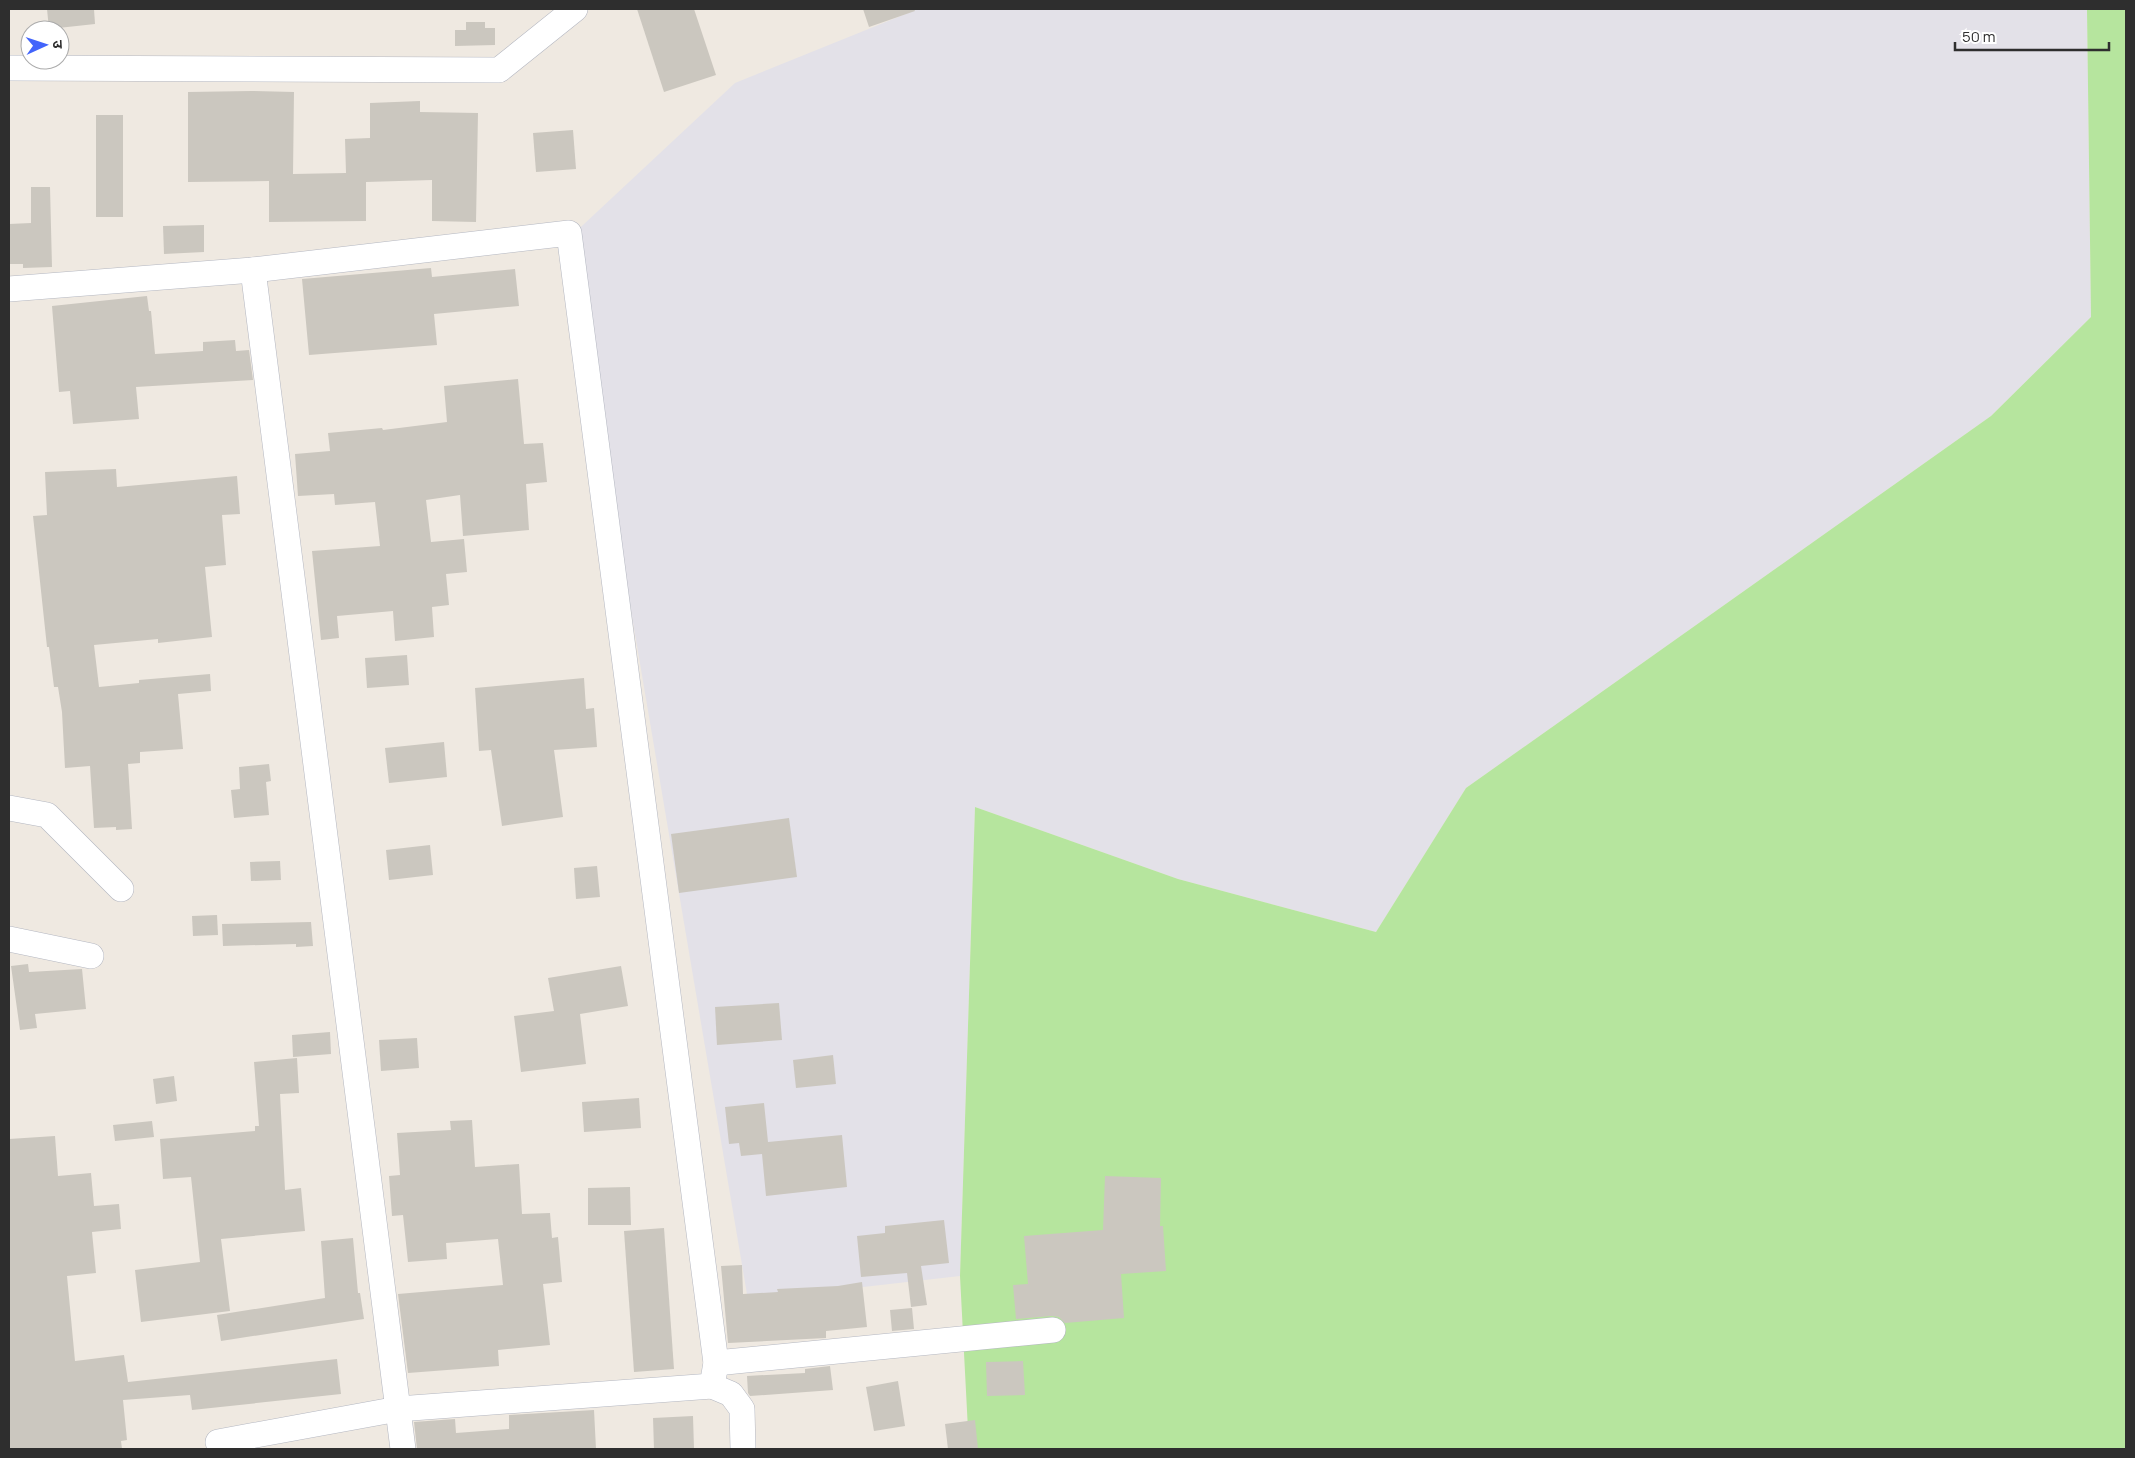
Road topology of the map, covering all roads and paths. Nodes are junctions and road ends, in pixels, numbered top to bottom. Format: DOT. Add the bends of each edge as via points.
graph roads {
  1 [pos="575,9"];
  2 [pos="9,68"];
  3 [pos="253,270"];
  4 [pos="9,289"];
  5 [pos="9,808"];
  6 [pos="121,889"];
  7 [pos="9,939"];
  8 [pos="91,956"];
  9 [pos="1053,1330"];
  10 [pos="714,1374"];
  11 [pos="398,1409"];
  12 [pos="218,1442"];
  13 [pos="403,1449"];
  14 [pos="743,1449"];
  1 -- 2 [label="street" via="499,70"];
  3 -- 4 [label="street"];
  3 -- 10 [label="street" via="569,233"];
  3 -- 11 [label="street"];
  5 -- 6 [label="street" via="47,815"];
  7 -- 8 [label="street"];
  9 -- 10 [label="street"];
  10 -- 11 [label="street"];
  10 -- 14 [label="street" via="742,1409"];
  11 -- 12 [label="street"];
  11 -- 13 [label="street"];
}
